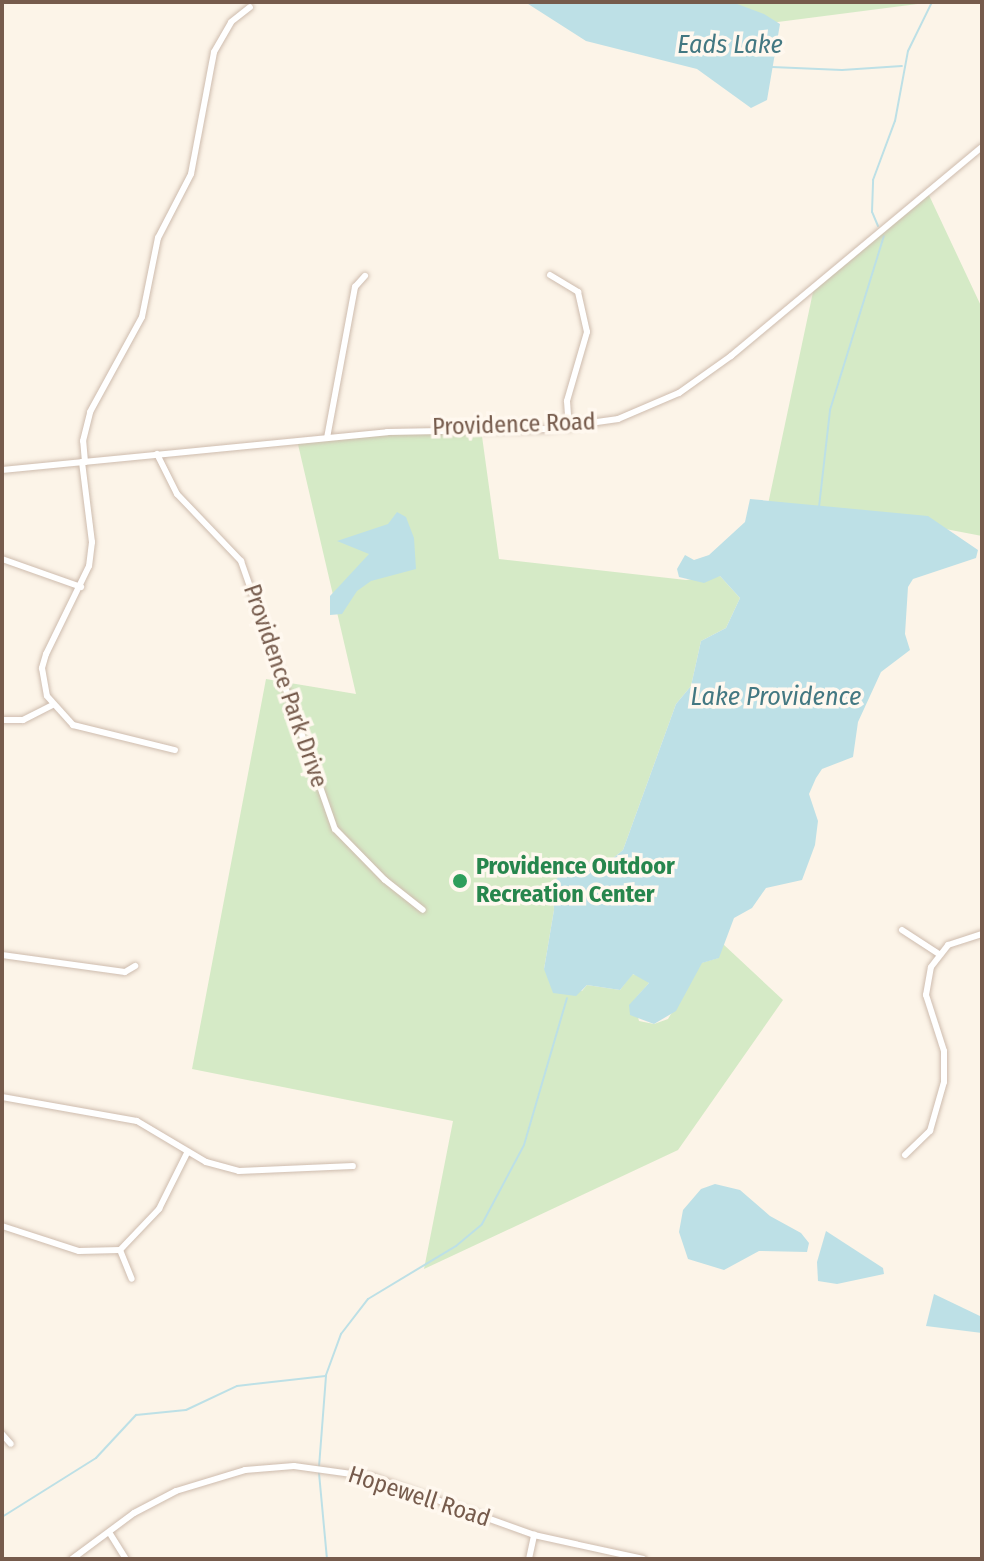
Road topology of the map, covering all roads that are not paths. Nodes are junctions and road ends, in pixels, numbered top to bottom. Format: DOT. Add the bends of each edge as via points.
graph roads {
  1 [pos="250,7"];
  2 [pos="982,147"];
  3 [pos="550,275"];
  4 [pos="365,276"];
  5 [pos="569,428"];
  6 [pos="327,438"];
  7 [pos="157,454"];
  8 [pos="83,462"];
  9 [pos="2,470"];
  10 [pos="2,559"];
  11 [pos="81,587"];
  12 [pos="53,705"];
  13 [pos="2,720"];
  14 [pos="175,750"];
  15 [pos="423,910"];
  16 [pos="902,930"];
  17 [pos="982,934"];
  18 [pos="939,954"];
  19 [pos="2,955"];
  20 [pos="135,966"];
  21 [pos="2,1097"];
  22 [pos="187,1153"];
  23 [pos="905,1155"];
  24 [pos="353,1166"];
  25 [pos="2,1226"];
  26 [pos="120,1250"];
  27 [pos="132,1279"];
  28 [pos="2,1434"];
  29 [pos="11,1444"];
  30 [pos="109,1532"];
  31 [pos="534,1535"];
  32 [pos="72,1559"];
  33 [pos="126,1559"];
  34 [pos="529,1559"];
  35 [pos="643,1559"];
  1 -- 8 [label="street" via="231,22 214,52 191,174 158,238 142,317 90,412"];
  2 -- 5 [label="street, Providence Road" via="694,383 640,411"];
  3 -- 5 [label="street" via="578,292 587,332 567,401"];
  4 -- 6 [label="street" via="355,287"];
  5 -- 6 [label="street, Providence Road" via="426,428"];
  6 -- 7 [label="street, Providence Road"];
  7 -- 8 [label="street, Providence Road"];
  7 -- 15 [label="street, Providence Park Drive" via="177,494 241,561 335,829"];
  8 -- 9 [label="street, Providence Road"];
  8 -- 11 [label="street" via="92,542"];
  10 -- 11 [label="street"];
  11 -- 12 [label="street" via="42,668"];
  12 -- 13 [label="street" via="23,720"];
  12 -- 14 [label="street" via="83,729"];
  16 -- 18 [label="street"];
  17 -- 18 [label="street" via="956,940"];
  18 -- 23 [label="street" via="926,995 944,1051 944,1082 930,1131"];
  19 -- 20 [label="street" via="125,972"];
  21 -- 22 [label="street" via="137,1121"];
  22 -- 24 [label="street" via="239,1171"];
  22 -- 26 [label="street" via="159,1209"];
  25 -- 26 [label="street" via="79,1251"];
  26 -- 27 [label="street"];
  28 -- 29 [label="street"];
  30 -- 31 [label="street, Hopewell Road" via="147,1505 197,1482 245,1470 294,1466 373,1477"];
  30 -- 32 [label="street, Hopewell Road"];
  30 -- 33 [label="street"];
  31 -- 34 [label="street"];
  31 -- 35 [label="street, Hopewell Road"];
}
